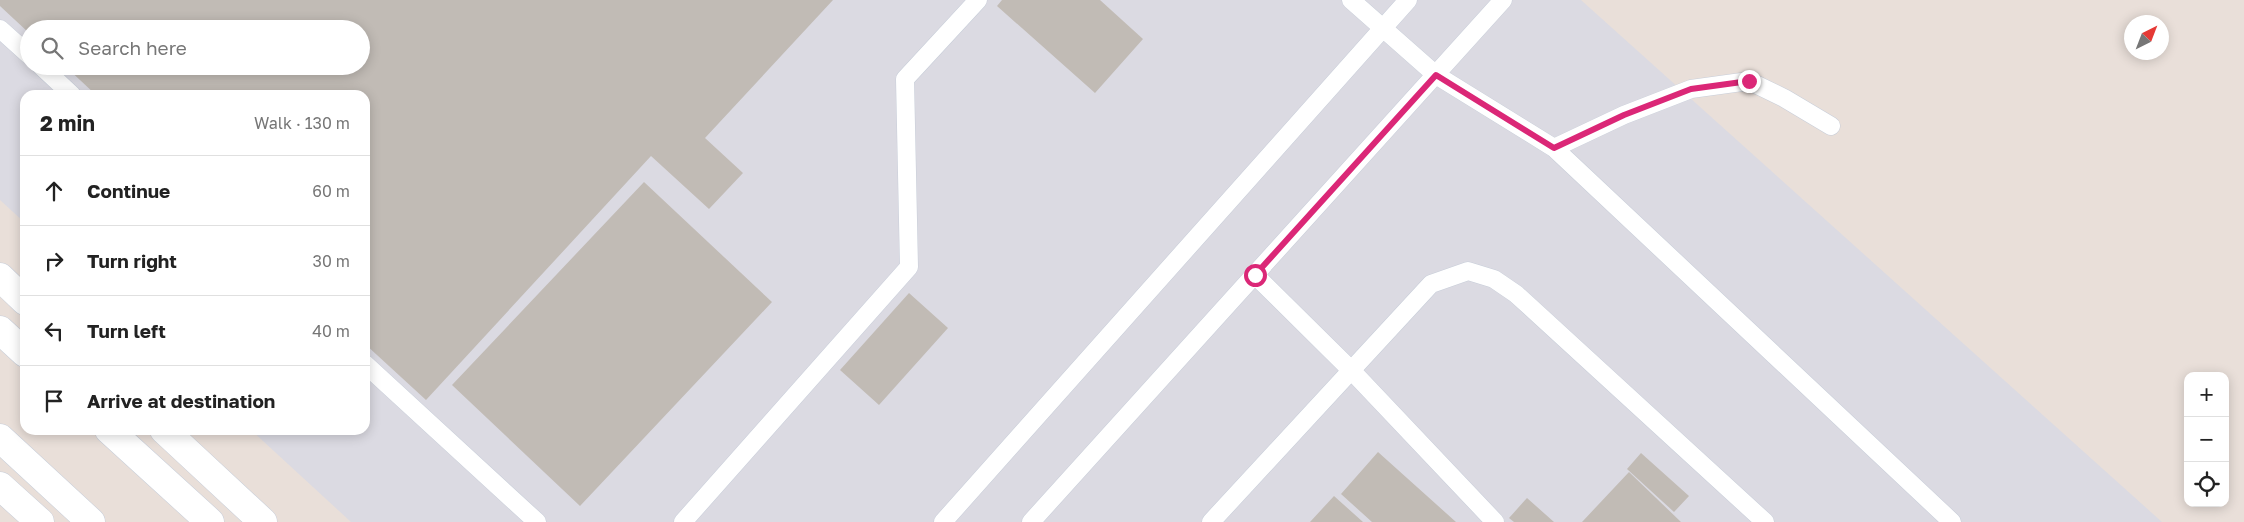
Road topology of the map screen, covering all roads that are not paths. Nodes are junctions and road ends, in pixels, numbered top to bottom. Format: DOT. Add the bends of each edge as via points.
graph roads {
  1 [pos="978,0"];
  2 [pos="1351,0"];
  3 [pos="1408,0"];
  4 [pos="1503,0"];
  5 [pos="1383,28"];
  6 [pos="0,29"];
  7 [pos="20,47"];
  8 [pos="51,75"];
  9 [pos="1436,75"];
  10 [pos="67,90"];
  11 [pos="1831,126"];
  12 [pos="1554,148"];
  13 [pos="1255,275"];
  14 [pos="0,277"];
  15 [pos="20,296"];
  16 [pos="0,330"];
  17 [pos="20,348"];
  18 [pos="370,369"];
  19 [pos="1351,370"];
  20 [pos="114,435"];
  21 [pos="169,435"];
  22 [pos="0,438"];
  23 [pos="0,486"];
  24 [pos="40,522"];
  25 [pos="91,522"];
  26 [pos="210,522"];
  27 [pos="263,522"];
  28 [pos="537,522"];
  29 [pos="683,522"];
  30 [pos="943,522"];
  31 [pos="1031,522"];
  32 [pos="1211,522"];
  33 [pos="1495,522"];
  34 [pos="1765,522"];
  35 [pos="1952,522"];
  1 -- 29 [label="lane" via="904,79 909,267"];
  2 -- 5 [label="lane"];
  3 -- 5 [label="lane"];
  4 -- 9 [label="lane"];
  5 -- 9 [label="lane"];
  5 -- 30 [label="lane"];
  6 -- 7 [label="lane"];
  8 -- 10 [label="lane"];
  9 -- 12 [label="lane"];
  9 -- 13 [label="lane"];
  11 -- 12 [label="lane" via="1749,81 1691,89 1624,115"];
  12 -- 35 [label="lane"];
  13 -- 19 [label="lane"];
  13 -- 31 [label="lane"];
  14 -- 15 [label="street"];
  16 -- 17 [label="street"];
  18 -- 28 [label="lane"];
  19 -- 32 [label="lane"];
  19 -- 33 [label="lane"];
  19 -- 34 [label="lane" via="1430,284 1468,271 1494,279 1516,294"];
  20 -- 26 [label="street"];
  21 -- 27 [label="street"];
  22 -- 25 [label="street"];
  23 -- 24 [label="street"];
}
